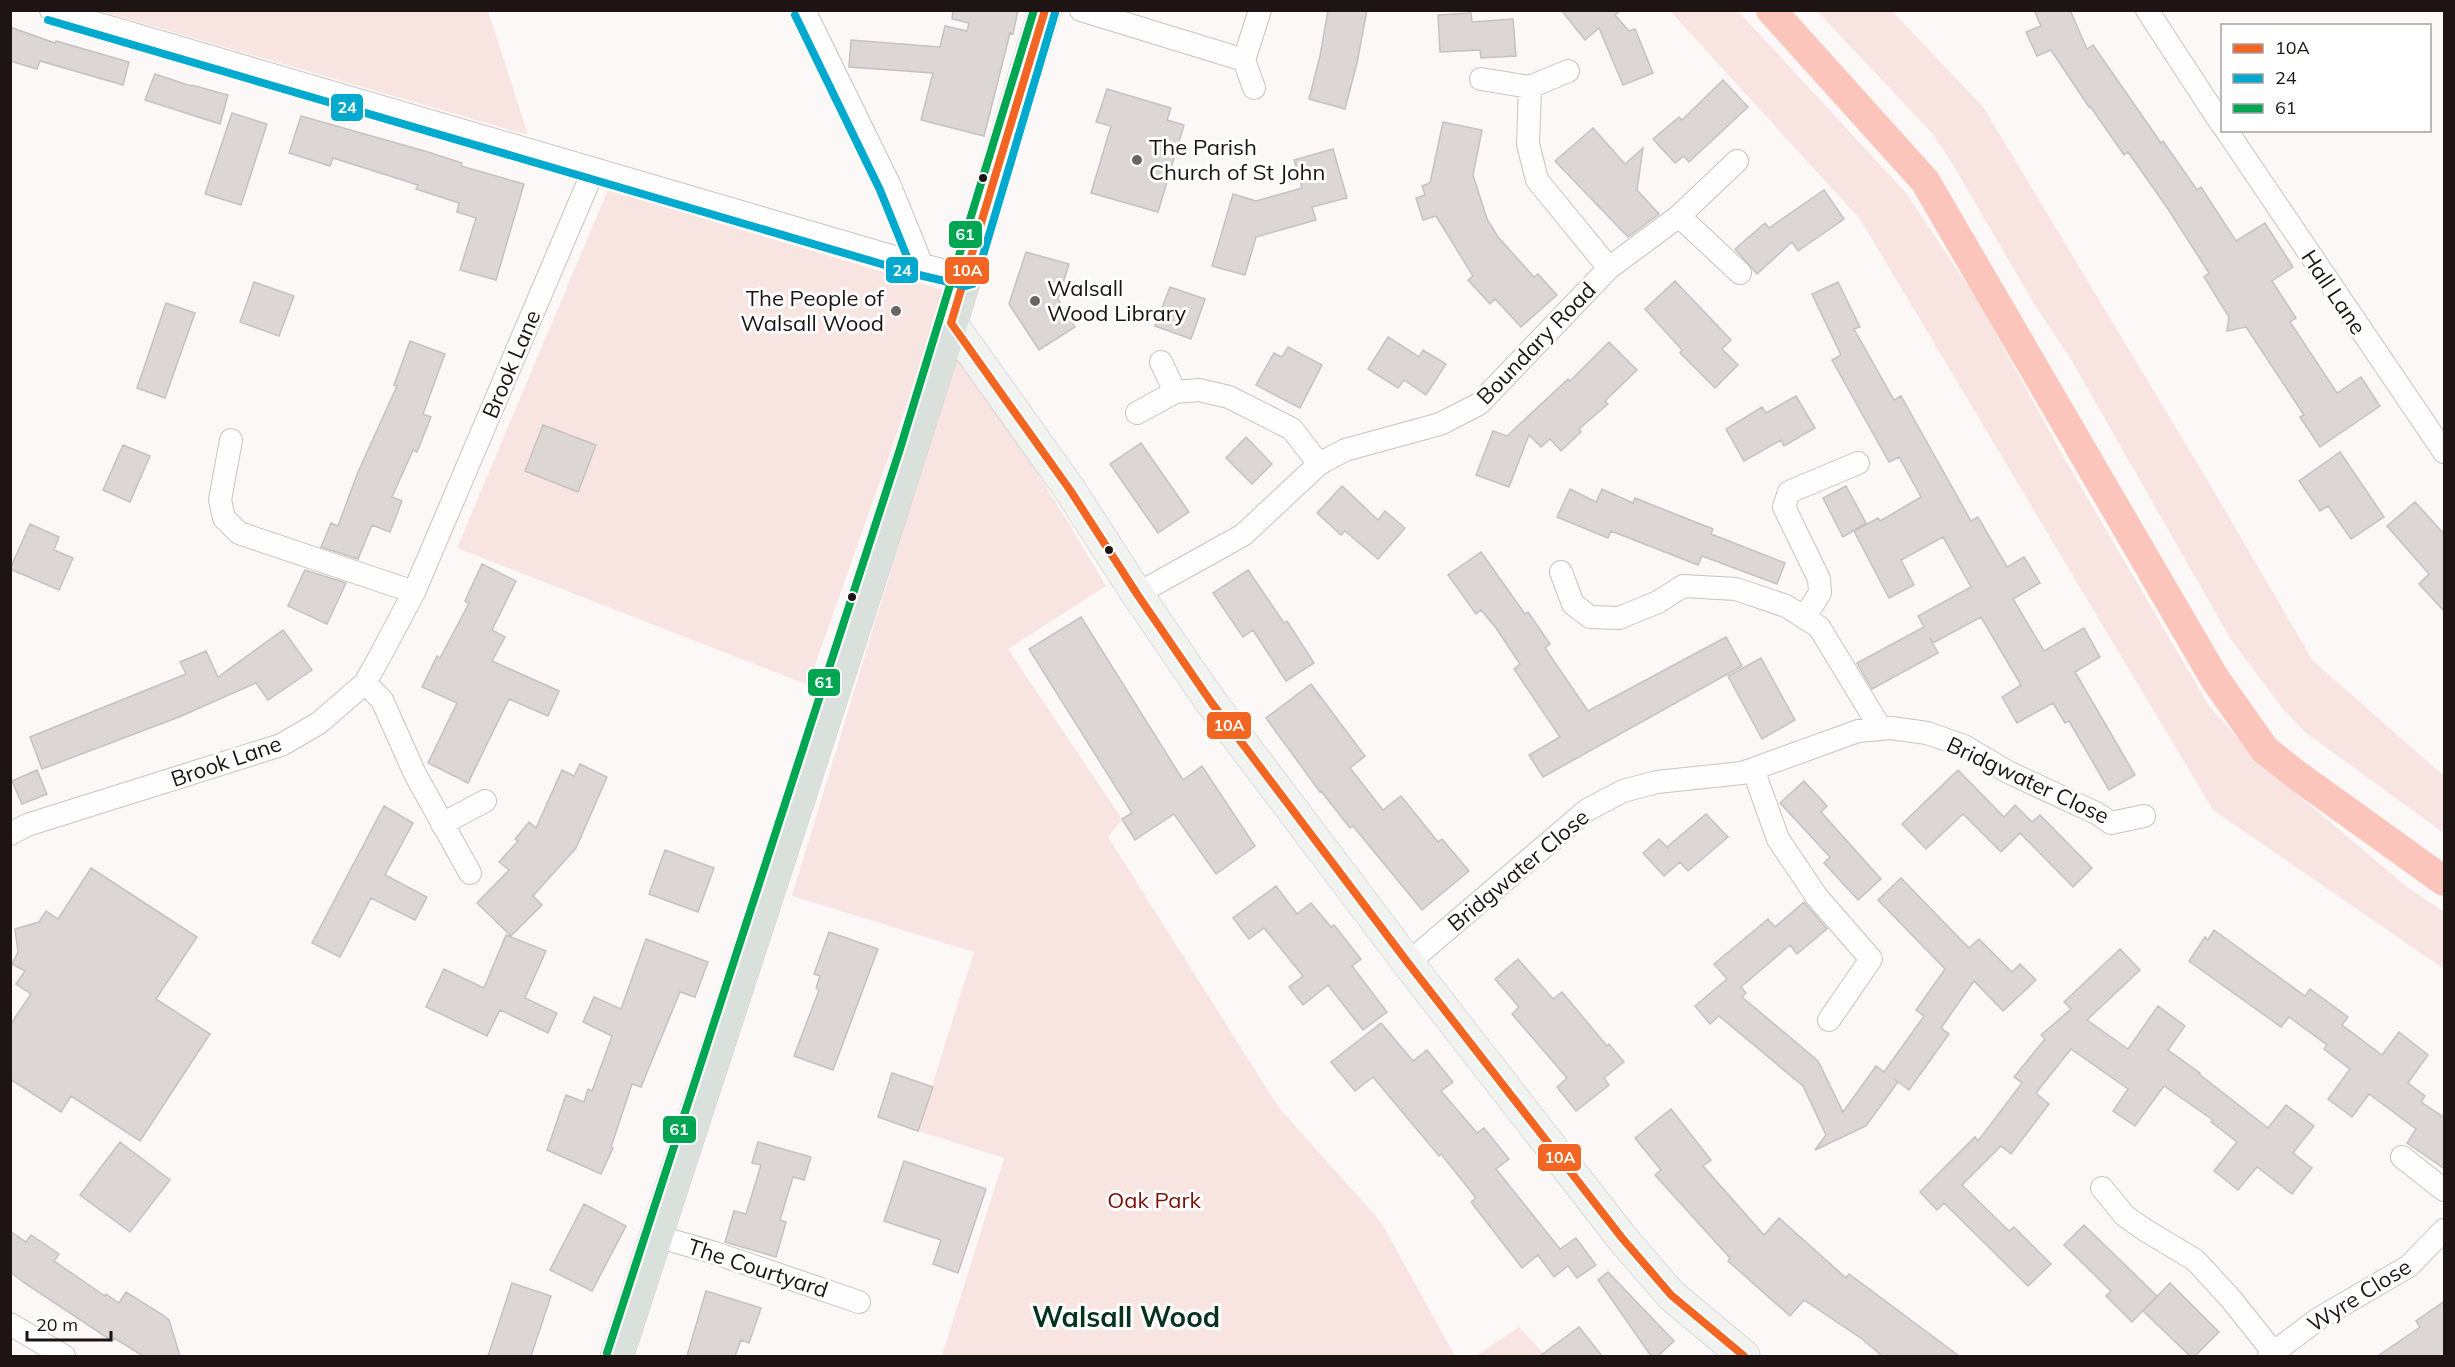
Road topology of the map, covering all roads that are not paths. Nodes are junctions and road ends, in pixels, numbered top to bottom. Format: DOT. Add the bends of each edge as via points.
graph roads {
  1 [pos="51,10"];
  2 [pos="804,10"];
  3 [pos="1045,10"];
  4 [pos="1081,10"];
  5 [pos="1260,10"];
  6 [pos="2147,10"];
  7 [pos="1244,60"];
  8 [pos="1568,72"];
  9 [pos="1481,79"];
  10 [pos="1530,87"];
  11 [pos="1254,88"];
  12 [pos="2221,122"];
  13 [pos="2227,132"];
  14 [pos="1737,161"];
  15 [pos="594,169"];
  16 [pos="1679,216"];
  17 [pos="922,265"];
  18 [pos="1609,268"];
  19 [pos="1740,273"];
  20 [pos="966,276"];
  21 [pos="951,323"];
  22 [pos="1161,362"];
  23 [pos="1175,392"];
  24 [pos="1137,413"];
  25 [pos="231,440"];
  26 [pos="2445,452"];
  27 [pos="1858,463"];
  28 [pos="1319,464"];
  29 [pos="1562,572"];
  30 [pos="414,592"];
  31 [pos="1137,594"];
  32 [pos="1804,618"];
  33 [pos="365,682"];
  34 [pos="1881,729"];
  35 [pos="1753,769"];
  36 [pos="485,801"];
  37 [pos="2144,816"];
  38 [pos="442,824"];
  39 [pos="10,834"];
  40 [pos="470,873"];
  41 [pos="1408,963"];
  42 [pos="1829,1020"];
  43 [pos="2402,1157"];
  44 [pos="2102,1188"];
  45 [pos="2445,1190"];
  46 [pos="2445,1230"];
  47 [pos="656,1236"];
  48 [pos="859,1302"];
  49 [pos="10,1324"];
  50 [pos="39,1350"];
  51 [pos="2271,1355"];
  52 [pos="64,1356"];
  53 [pos="617,1356"];
  54 [pos="1744,1356"];
  1 -- 15 [label="street"];
  2 -- 17 [label="street" via="890,186"];
  3 -- 20 [label="highway"];
  4 -- 7 [label="street"];
  5 -- 7 [label="street"];
  6 -- 12 [label="street"];
  7 -- 11 [label="street"];
  8 -- 10 [label="street"];
  9 -- 10 [label="street"];
  10 -- 18 [label="street" via="1528,144 1537,180"];
  13 -- 26 [label="street, Hall Lane"];
  14 -- 16 [label="street, Boundary Road"];
  15 -- 17 [label="street"];
  15 -- 30 [label="street, Brook Lane"];
  16 -- 18 [label="street, Boundary Road"];
  16 -- 19 [label="street"];
  17 -- 20 [label="street"];
  18 -- 28 [label="street, Boundary Road" via="1479,404 1440,424 1345,450"];
  20 -- 21 [label="highway"];
  21 -- 31 [label="main road" via="1070,490"];
  21 -- 47 [label="highway"];
  22 -- 23 [label="street"];
  23 -- 24 [label="street"];
  23 -- 28 [label="street" via="1200,390 1229,397 1292,429"];
  25 -- 30 [label="street" via="220,500 224,518 239,533"];
  27 -- 32 [label="street" via="1789,492 1784,507 1819,579 1820,593"];
  28 -- 31 [label="street, Boundary Road" via="1243,536"];
  29 -- 32 [label="street" via="1573,604 1590,617 1619,618 1658,602 1683,586 1736,589 1786,606"];
  30 -- 33 [label="street, Brook Lane"];
  31 -- 41 [label="main road" via="1211,702"];
  32 -- 34 [label="street" via="1819,627"];
  33 -- 38 [label="street" via="382,700"];
  33 -- 39 [label="street, Brook Lane" via="319,723 281,745 27,825"];
  34 -- 35 [label="street, Bridgwater Close" via="1858,731"];
  34 -- 37 [label="street, Bridgwater Close" via="1927,733 1964,746 2111,823"];
  35 -- 41 [label="street, Bridgwater Close" via="1656,782 1623,791 1587,810"];
  35 -- 42 [label="street" via="1778,839 1817,897 1871,959"];
  36 -- 38 [label="street"];
  38 -- 40 [label="street"];
  41 -- 54 [label="main road" via="1622,1238 1671,1295"];
  43 -- 45 [label="street"];
  44 -- 51 [label="street" via="2125,1216 2195,1260 2231,1299"];
  46 -- 51 [label="street, Wyre Close" via="2409,1266 2318,1319"];
  47 -- 48 [label="street, The Courtyard"];
  47 -- 53 [label="highway"];
  49 -- 50 [label="street"];
  50 -- 52 [label="street"];
}
